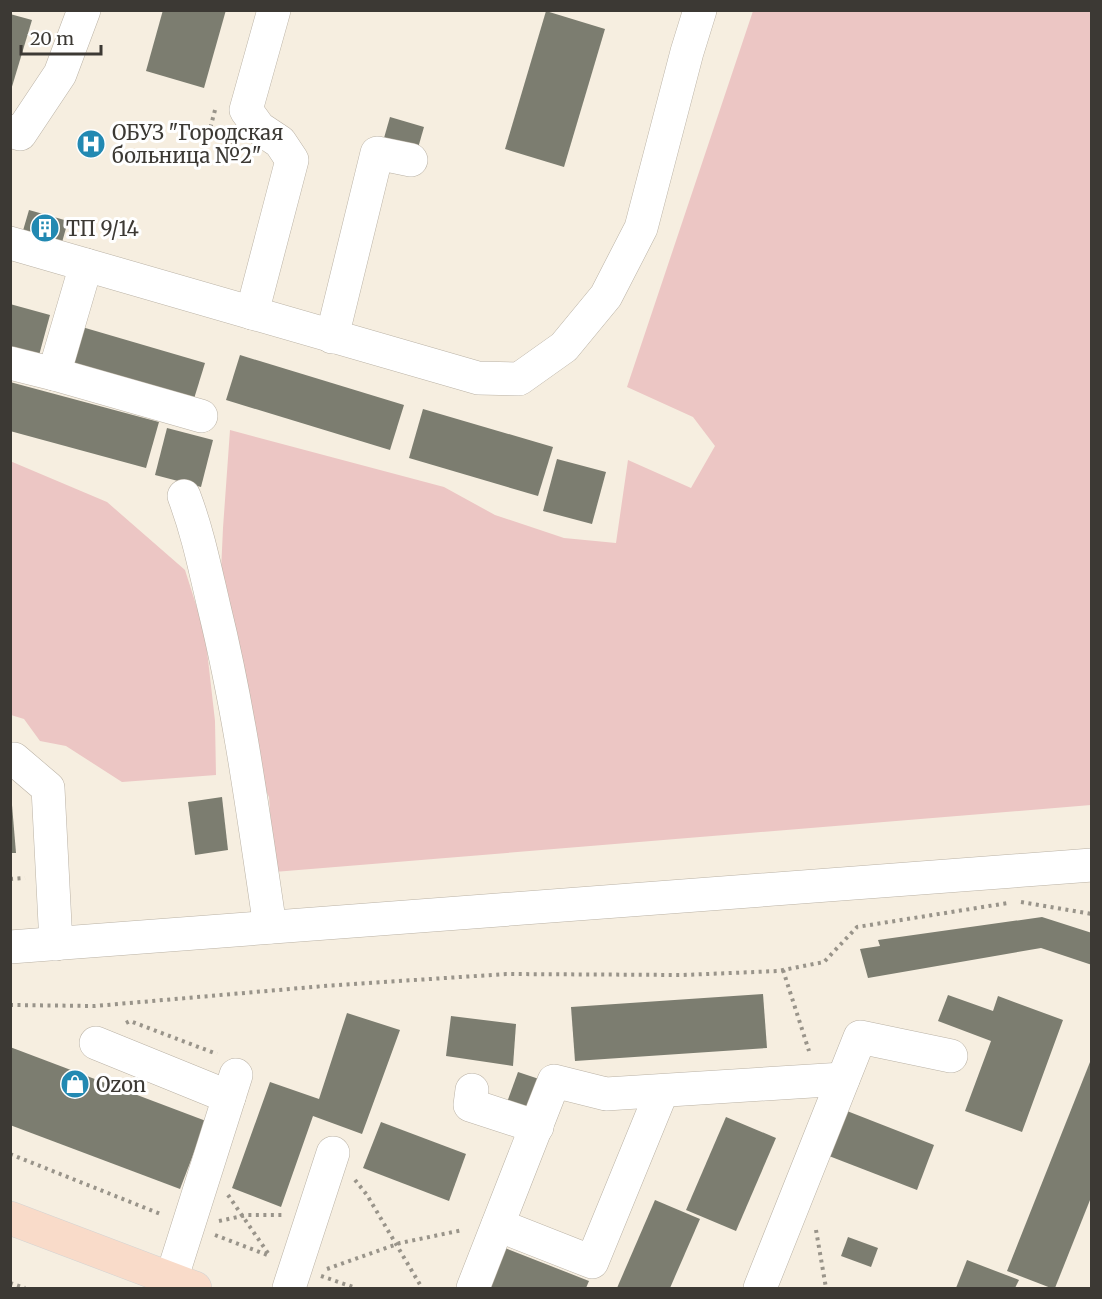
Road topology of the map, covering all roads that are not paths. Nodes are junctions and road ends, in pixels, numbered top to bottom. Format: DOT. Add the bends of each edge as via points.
graph roads {
  1 [pos="84,10"];
  2 [pos="274,10"];
  3 [pos="700,10"];
  4 [pos="10,131"];
  5 [pos="411,160"];
  6 [pos="10,243"];
  7 [pos="86,265"];
  8 [pos="252,313"];
  9 [pos="332,337"];
  10 [pos="10,363"];
  11 [pos="54,374"];
  12 [pos="201,416"];
  13 [pos="184,496"];
  14 [pos="10,759"];
  15 [pos="1092,865"];
  16 [pos="270,927"];
  17 [pos="56,944"];
  18 [pos="10,947"];
  19 [pos="96,1043"];
  20 [pos="951,1056"];
  21 [pos="831,1080"];
  22 [pos="472,1090"];
  23 [pos="662,1091"];
  24 [pos="537,1127"];
  25 [pos="333,1153"];
  26 [pos="10,1218"];
  27 [pos="499,1224"];
  28 [pos="302,1281"];
  29 [pos="183,1284"];
  30 [pos="473,1288"];
  31 [pos="760,1288"];
  1 -- 4 [label="street" via="60,74 20,134"];
  2 -- 8 [label="street" via="246,110 259,128 280,142 292,160"];
  3 -- 9 [label="street" via="641,228 606,296 564,347 519,379 478,378"];
  5 -- 9 [label="street" via="376,153"];
  6 -- 7 [label="street"];
  7 -- 8 [label="street"];
  7 -- 11 [label="street"];
  8 -- 9 [label="street"];
  10 -- 11 [label="street"];
  11 -- 12 [label="street"];
  13 -- 16 [label="street" via="195,525 228,662"];
  14 -- 17 [label="street" via="48,788"];
  15 -- 16 [label="street"];
  16 -- 17 [label="street"];
  17 -- 18 [label="street"];
  19 -- 29 [label="street" via="233,1086 212,1150 200,1224"];
  20 -- 21 [label="street" via="860,1037"];
  21 -- 23 [label="street"];
  21 -- 31 [label="street" via="799,1190"];
  22 -- 24 [label="street" via="470,1104"];
  23 -- 24 [label="street" via="606,1094 554,1082"];
  23 -- 27 [label="street" via="592,1262"];
  24 -- 27 [label="street"];
  25 -- 28 [label="street" via="313,1216"];
  26 -- 29 [label="main road"];
  27 -- 30 [label="street"];
}
